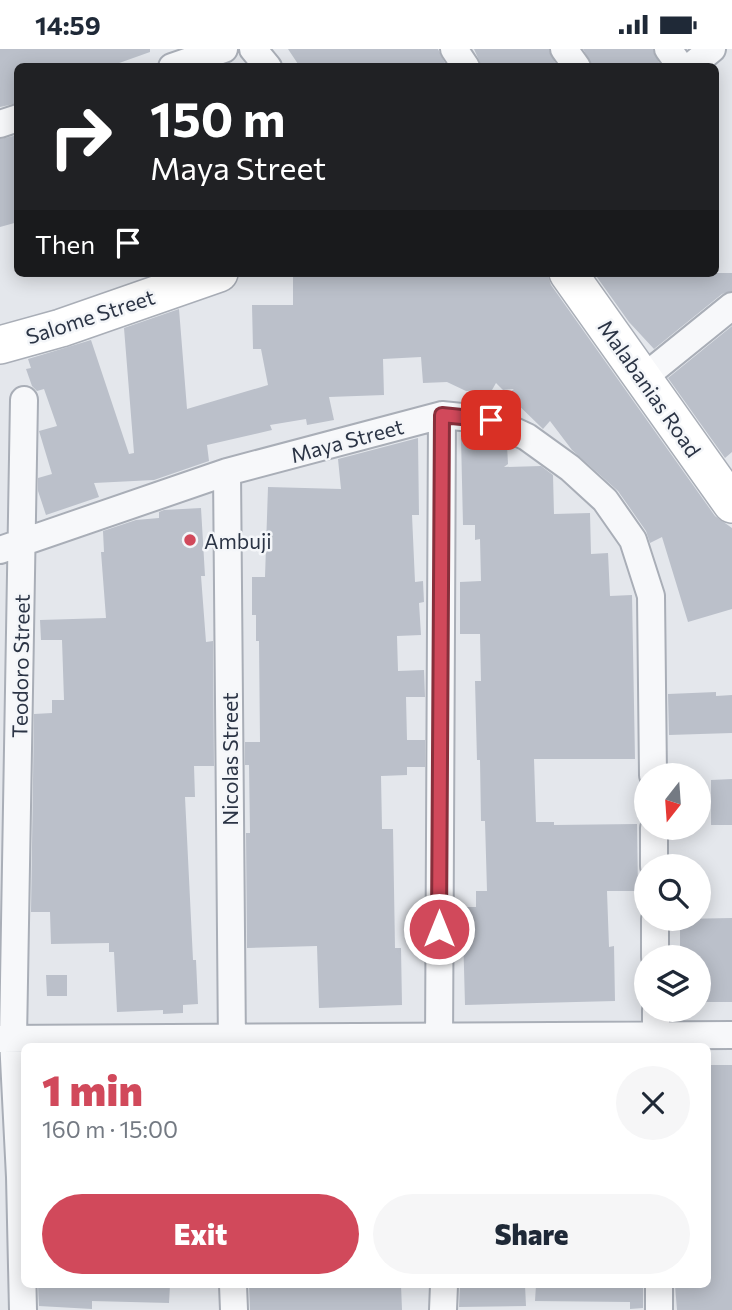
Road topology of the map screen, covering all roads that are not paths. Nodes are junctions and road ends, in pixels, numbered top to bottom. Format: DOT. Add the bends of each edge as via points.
graph roads {
  1 [pos="224,49"];
  2 [pos="253,49"];
  3 [pos="712,49"];
  4 [pos="184,63"];
  5 [pos="265,63"];
  6 [pos="695,63"];
  7 [pos="208,277"];
  8 [pos="571,277"];
  9 [pos="732,306"];
  10 [pos="0,345"];
  11 [pos="643,378"];
  12 [pos="24,400"];
  13 [pos="442,415"];
  14 [pos="227,472"];
  15 [pos="726,483"];
  16 [pos="11,546"];
  17 [pos="653,763"];
  18 [pos="656,1030"];
  19 [pos="732,1035"];
  20 [pos="6,1039"];
  21 [pos="232,1042"];
  22 [pos="439,1042"];
  23 [pos="21,1221"];
  24 [pos="23,1288"];
  25 [pos="233,1288"];
  26 [pos="444,1288"];
  27 [pos="659,1288"];
  28 [pos="23,1310"];
  29 [pos="234,1310"];
  30 [pos="443,1310"];
  31 [pos="659,1310"];
  1 -- 4 [label="street"];
  2 -- 5 [label="street"];
  3 -- 6 [label="street"];
  7 -- 10 [label="main road, Salome Street"];
  8 -- 11 [label="main road, Malabanias Road"];
  9 -- 11 [label="street"];
  11 -- 15 [label="main road, Malabanias Road"];
  12 -- 16 [label="street, Teodoro Street"];
  13 -- 14 [label="street, Maya Street"];
  13 -- 17 [label="street, Maya Street" via="491,420 527,437 605,500 633,540 650,596"];
  13 -- 22 [label="street"];
  14 -- 16 [label="street, Maya Street"];
  14 -- 21 [label="street, Nicolas Street"];
  16 -- 20 [label="street, Teodoro Street"];
  18 -- 19 [label="street"];
  18 -- 22 [label="street"];
  20 -- 21 [label="street"];
  20 -- 23 [label="street, Teodoro Street"];
  21 -- 22 [label="street"];
  24 -- 28 [label="street, Teodoro Street"];
  25 -- 29 [label="street"];
  26 -- 30 [label="street"];
  27 -- 31 [label="street"];
}
